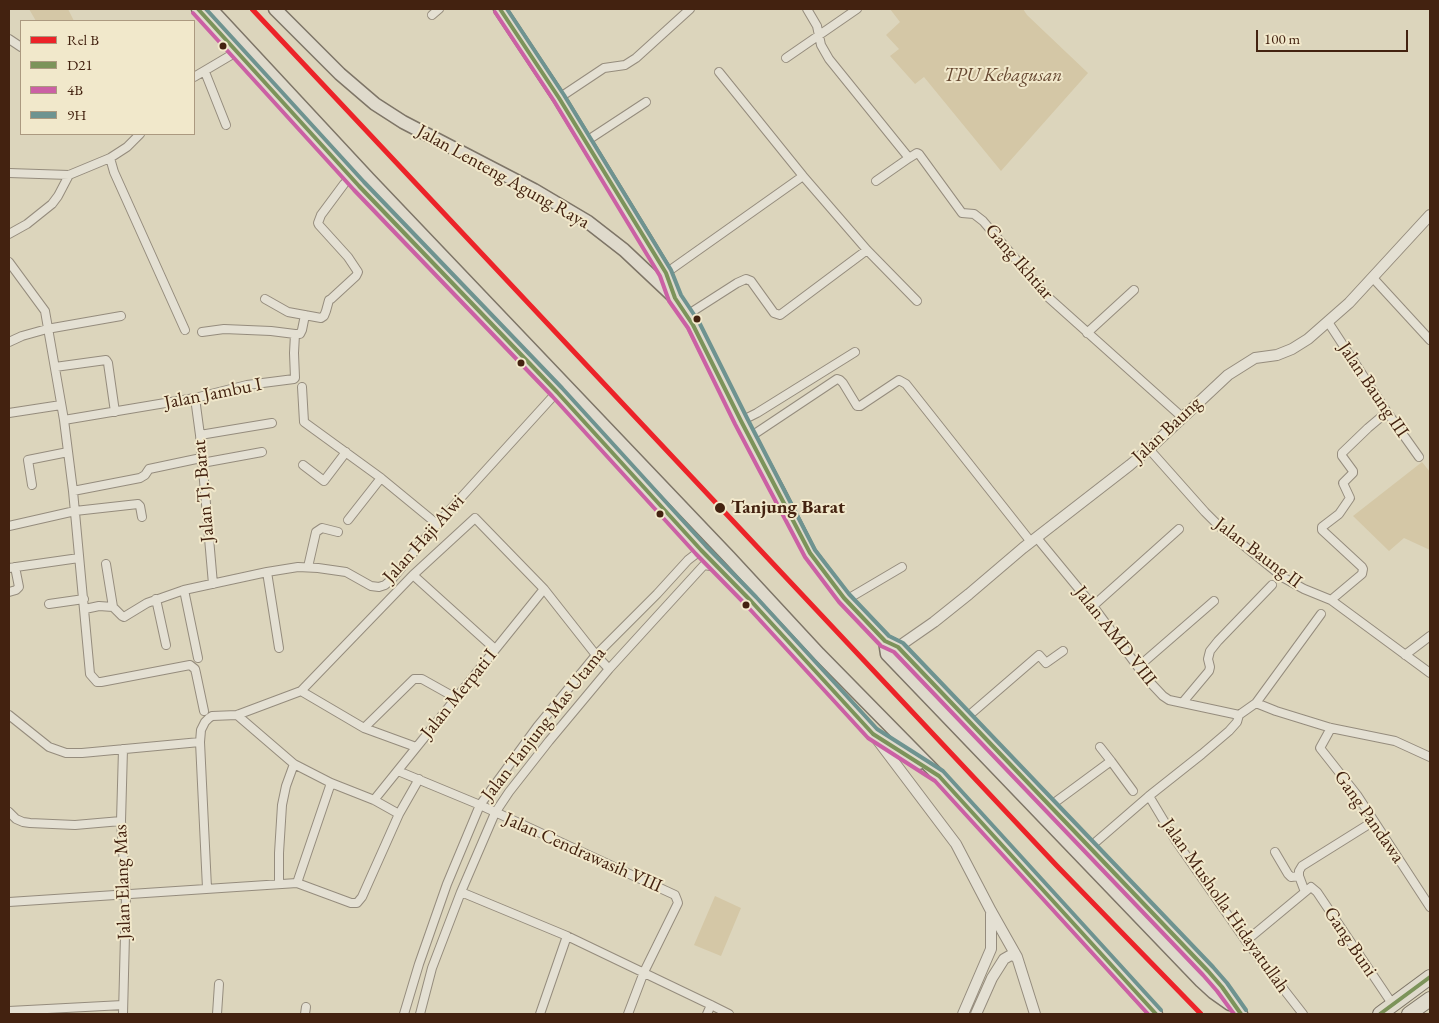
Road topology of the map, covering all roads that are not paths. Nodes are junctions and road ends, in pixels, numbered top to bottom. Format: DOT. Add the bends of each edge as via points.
graph roads {
  1 [pos="198,9"];
  2 [pos="211,9"];
  3 [pos="275,9"];
  4 [pos="439,9"];
  5 [pos="500,9"];
  6 [pos="690,9"];
  7 [pos="807,9"];
  8 [pos="857,9"];
  9 [pos="432,15"];
  10 [pos="820,34"];
  11 [pos="9,39"];
  12 [pos="20,45"];
  13 [pos="238,51"];
  14 [pos="786,58"];
  15 [pos="204,72"];
  16 [pos="719,72"];
  17 [pos="195,76"];
  18 [pos="560,98"];
  19 [pos="646,102"];
  20 [pos="226,125"];
  21 [pos="139,135"];
  22 [pos="585,142"];
  23 [pos="110,158"];
  24 [pos="909,158"];
  25 [pos="9,172"];
  26 [pos="69,175"];
  27 [pos="803,176"];
  28 [pos="360,181"];
  29 [pos="876,181"];
  30 [pos="1430,215"];
  31 [pos="9,234"];
  32 [pos="867,250"];
  33 [pos="9,262"];
  34 [pos="666,274"];
  35 [pos="1373,278"];
  36 [pos="1134,290"];
  37 [pos="675,298"];
  38 [pos="265,299"];
  39 [pos="917,301"];
  40 [pos="305,315"];
  41 [pos="687,315"];
  42 [pos="120,316"];
  43 [pos="1328,322"];
  44 [pos="47,329"];
  45 [pos="185,330"];
  46 [pos="202,332"];
  47 [pos="1087,333"];
  48 [pos="295,334"];
  49 [pos="1430,340"];
  50 [pos="9,342"];
  51 [pos="855,352"];
  52 [pos="54,367"];
  53 [pos="302,387"];
  54 [pos="557,392"];
  55 [pos="195,398"];
  56 [pos="60,405"];
  57 [pos="115,412"];
  58 [pos="1387,412"];
  59 [pos="9,413"];
  60 [pos="1182,417"];
  61 [pos="64,420"];
  62 [pos="741,421"];
  63 [pos="272,423"];
  64 [pos="200,435"];
  65 [pos="750,437"];
  66 [pos="68,452"];
  67 [pos="262,452"];
  68 [pos="346,452"];
  69 [pos="1146,452"];
  70 [pos="1419,457"];
  71 [pos="202,461"];
  72 [pos="303,465"];
  73 [pos="381,478"];
  74 [pos="32,485"];
  75 [pos="73,491"];
  76 [pos="75,512"];
  77 [pos="142,517"];
  78 [pos="348,520"];
  79 [pos="437,524"];
  80 [pos="9,526"];
  81 [pos="1179,529"];
  82 [pos="338,532"];
  83 [pos="1034,540"];
  84 [pos="702,550"];
  85 [pos="729,557"];
  86 [pos="80,558"];
  87 [pos="106,564"];
  88 [pos="308,567"];
  89 [pos="718,567"];
  90 [pos="902,567"];
  91 [pos="12,568"];
  92 [pos="267,572"];
  93 [pos="413,574"];
  94 [pos="213,584"];
  95 [pos="1272,585"];
  96 [pos="544,589"];
  97 [pos="184,590"];
  98 [pos="9,592"];
  99 [pos="84,599"];
  100 [pos="156,599"];
  101 [pos="846,600"];
  102 [pos="1331,600"];
  103 [pos="1214,602"];
  104 [pos="49,604"];
  105 [pos="1093,606"];
  106 [pos="114,607"];
  107 [pos="84,609"];
  108 [pos="1321,614"];
  109 [pos="1430,636"];
  110 [pos="885,641"];
  111 [pos="166,645"];
  112 [pos="898,647"];
  113 [pos="279,648"];
  114 [pos="495,649"];
  115 [pos="1063,651"];
  116 [pos="596,655"];
  117 [pos="1405,655"];
  118 [pos="198,658"];
  119 [pos="1138,668"];
  120 [pos="609,669"];
  121 [pos="1430,673"];
  122 [pos="301,691"];
  123 [pos="456,698"];
  124 [pos="1183,702"];
  125 [pos="1256,703"];
  126 [pos="204,711"];
  127 [pos="9,715"];
  128 [pos="237,715"];
  129 [pos="1239,715"];
  130 [pos="966,718"];
  131 [pos="364,728"];
  132 [pos="1331,728"];
  133 [pos="873,734"];
  134 [pos="200,742"];
  135 [pos="416,747"];
  136 [pos="1100,747"];
  137 [pos="123,749"];
  138 [pos="1430,757"];
  139 [pos="1112,761"];
  140 [pos="294,764"];
  141 [pos="398,771"];
  142 [pos="939,776"];
  143 [pos="419,779"];
  144 [pos="331,783"];
  145 [pos="1133,791"];
  146 [pos="1149,796"];
  147 [pos="374,800"];
  148 [pos="480,805"];
  149 [pos="1050,806"];
  150 [pos="9,812"];
  151 [pos="495,813"];
  152 [pos="399,814"];
  153 [pos="120,821"];
  154 [pos="1374,821"];
  155 [pos="1090,847"];
  156 [pos="1275,852"];
  157 [pos="1299,876"];
  158 [pos="297,883"];
  159 [pos="279,884"];
  160 [pos="207,888"];
  161 [pos="461,892"];
  162 [pos="1305,892"];
  163 [pos="126,895"];
  164 [pos="9,902"];
  165 [pos="1430,907"];
  166 [pos="991,911"];
  167 [pos="567,936"];
  168 [pos="1246,941"];
  169 [pos="1017,957"];
  170 [pos="644,972"];
  171 [pos="1430,977"];
  172 [pos="218,984"];
  173 [pos="1430,999"];
  174 [pos="712,1004"];
  175 [pos="123,1005"];
  176 [pos="1393,1005"];
  177 [pos="1430,1008"];
  178 [pos="1238,1010"];
  179 [pos="9,1011"];
  180 [pos="123,1014"];
  181 [pos="217,1014"];
  182 [pos="404,1014"];
  183 [pos="420,1014"];
  184 [pos="540,1014"];
  185 [pos="628,1014"];
  186 [pos="707,1014"];
  187 [pos="729,1014"];
  188 [pos="963,1014"];
  189 [pos="976,1014"];
  190 [pos="1035,1014"];
  191 [pos="1156,1014"];
  192 [pos="1303,1014"];
  193 [pos="1380,1014"];
  194 [pos="1409,1014"];
  195 [pos="1422,1014"];
  1 -- 13 [label="main road"];
  2 -- 28 [label="main road"];
  3 -- 37 [label="main road, Jalan Lenteng Agung Raya" via="375,104 588,222 624,250"];
  4 -- 9 [label="street"];
  5 -- 18 [label="main road"];
  6 -- 18 [label="street" via="636,58 625,65 604,68"];
  7 -- 10 [label="street"];
  8 -- 10 [label="street"];
  10 -- 14 [label="street"];
  10 -- 24 [label="street" via="821,45 829,59"];
  11 -- 12 [label="street"];
  13 -- 15 [label="street"];
  13 -- 28 [label="main road"];
  15 -- 17 [label="street"];
  15 -- 20 [label="street"];
  16 -- 27 [label="street"];
  18 -- 22 [label="main road"];
  19 -- 22 [label="street"];
  21 -- 23 [label="street"];
  22 -- 34 [label="main road"];
  23 -- 26 [label="street"];
  23 -- 45 [label="street"];
  24 -- 29 [label="street"];
  24 -- 47 [label="street, Gang Ikhtiar" via="919,154 962,213 974,214 983,221 1049,298"];
  25 -- 26 [label="street"];
  26 -- 31 [label="street" via="52,204"];
  27 -- 32 [label="street"];
  27 -- 34 [label="street"];
  28 -- 40 [label="street" via="344,184 318,223 358,272 329,300 324,316"];
  28 -- 54 [label="main road"];
  28 -- 85 [label="main road"];
  30 -- 35 [label="street, Jalan Baung"];
  32 -- 39 [label="street"];
  32 -- 41 [label="street" via="780,315 774,313 751,281 746,279"];
  33 -- 44 [label="street" via="44,311"];
  34 -- 37 [label="main road"];
  35 -- 43 [label="street, Jalan Baung"];
  35 -- 49 [label="street"];
  36 -- 47 [label="street"];
  37 -- 41 [label="main road, Jalan Lenteng Agung Raya"];
  38 -- 40 [label="street" via="288,312"];
  40 -- 48 [label="street, Jalan Jambu I" via="300,334"];
  41 -- 62 [label="main road, Jalan Lenteng Agung Raya"];
  42 -- 44 [label="street"];
  43 -- 58 [label="street, Jalan Baung III"];
  43 -- 60 [label="street, Jalan Baung" via="1292,349 1254,358 1228,375"];
  44 -- 50 [label="street"];
  44 -- 52 [label="street"];
  46 -- 48 [label="street" via="224,329"];
  47 -- 60 [label="street, Gang Ikhtiar"];
  48 -- 55 [label="street, Jalan Jambu I" via="294,379 247,385"];
  51 -- 62 [label="street"];
  52 -- 56 [label="street"];
  52 -- 57 [label="street" via="106,360"];
  53 -- 68 [label="street" via="304,422"];
  54 -- 79 [label="street, Jalan Haji Alwi"];
  54 -- 84 [label="main road"];
  55 -- 57 [label="street, Jalan Jambu I"];
  55 -- 64 [label="street, Jalan Tj. Barat"];
  56 -- 59 [label="street"];
  56 -- 61 [label="street"];
  57 -- 61 [label="street, Jalan Jambu I"];
  58 -- 70 [label="street, Jalan Baung III"];
  58 -- 102 [label="street" via="1342,454 1353,471 1343,483 1350,498 1322,530 1363,569 1362,574"];
  60 -- 69 [label="street, Jalan Baung"];
  61 -- 66 [label="street"];
  62 -- 65 [label="main road, Jalan Lenteng Agung Raya"];
  63 -- 64 [label="street"];
  64 -- 71 [label="street, Jalan Tj. Barat"];
  65 -- 83 [label="street, Jalan AMD VIII" via="837,379 857,406 899,380 906,384"];
  65 -- 101 [label="main road, Jalan Lenteng Agung Raya" via="810,553"];
  66 -- 74 [label="street" via="28,460"];
  66 -- 75 [label="street"];
  67 -- 71 [label="street"];
  68 -- 72 [label="street" via="324,481"];
  68 -- 73 [label="street"];
  69 -- 83 [label="street, Jalan Baung"];
  69 -- 102 [label="street, Jalan Baung II" via="1220,527 1284,578"];
  71 -- 75 [label="street" via="149,470 140,478"];
  71 -- 94 [label="street, Jalan Tj. Barat"];
  73 -- 78 [label="street"];
  73 -- 79 [label="street"];
  75 -- 76 [label="street"];
  76 -- 77 [label="street" via="138,504"];
  76 -- 80 [label="street"];
  76 -- 86 [label="street"];
  79 -- 88 [label="street, Jalan Haji Alwi" via="392,579 379,587 346,572"];
  81 -- 105 [label="street"];
  82 -- 88 [label="street" via="322,528 316,532"];
  83 -- 105 [label="street, Jalan AMD VIII"];
  83 -- 112 [label="street, Jalan Baung" via="934,622"];
  84 -- 89 [label="main road"];
  84 -- 116 [label="street, Jalan Tanjung Mas Utama" via="688,560"];
  85 -- 89 [label="main road"];
  85 -- 142 [label="main road"];
  86 -- 91 [label="street"];
  86 -- 99 [label="street"];
  87 -- 106 [label="street"];
  88 -- 92 [label="street, Jalan Haji Alwi"];
  89 -- 120 [label="street, Jalan Tanjung Mas Utama" via="704,565"];
  89 -- 133 [label="main road"];
  90 -- 101 [label="street"];
  91 -- 98 [label="street" via="19,587"];
  92 -- 94 [label="street, Jalan Haji Alwi"];
  92 -- 113 [label="street"];
  93 -- 96 [label="street" via="475,518"];
  93 -- 114 [label="street"];
  93 -- 122 [label="street"];
  94 -- 97 [label="street, Jalan Haji Alwi"];
  95 -- 124 [label="street" via="1210,651 1209,671"];
  96 -- 114 [label="street, Jalan Merpati I"];
  96 -- 116 [label="street"];
  97 -- 100 [label="street, Jalan Haji Alwi"];
  97 -- 118 [label="street"];
  99 -- 104 [label="street"];
  99 -- 107 [label="street"];
  100 -- 106 [label="street, Jalan Haji Alwi" via="124,617"];
  100 -- 111 [label="street"];
  101 -- 110 [label="main road, Jalan Lenteng Agung Raya"];
  102 -- 117 [label="street, Jalan Baung II"];
  103 -- 119 [label="street"];
  105 -- 119 [label="street, Jalan AMD VIII"];
  106 -- 107 [label="street, Jalan Haji Alwi"];
  107 -- 126 [label="street" via="90,674 94,679 101,682 190,665 196,673"];
  108 -- 125 [label="street"];
  109 -- 117 [label="street"];
  110 -- 112 [label="main road, Jalan Lenteng Agung Raya"];
  110 -- 178 [label="main road, Jalan Lenteng Agung Raya" via="887,654 1201,981"];
  112 -- 130 [label="main road, Jalan Lenteng Agung Raya"];
  114 -- 123 [label="street, Jalan Merpati I"];
  115 -- 130 [label="street" via="1046,663 1038,655"];
  116 -- 120 [label="street"];
  116 -- 148 [label="street, Jalan Tanjung Mas Utama" via="537,727"];
  117 -- 121 [label="street, Jalan Baung II"];
  119 -- 124 [label="street, Jalan AMD VIII" via="1163,696"];
  120 -- 151 [label="street, Jalan Tanjung Mas Utama"];
  122 -- 128 [label="street"];
  122 -- 131 [label="street"];
  123 -- 131 [label="street" via="422,679 414,679"];
  123 -- 135 [label="street, Jalan Merpati I"];
  124 -- 129 [label="street, Jalan AMD VIII"];
  125 -- 129 [label="street"];
  125 -- 132 [label="street"];
  127 -- 137 [label="street" via="49,746 66,753"];
  128 -- 134 [label="street" via="207,719 201,730"];
  128 -- 140 [label="street"];
  129 -- 146 [label="street" via="1229,731"];
  130 -- 149 [label="main road, Jalan Lenteng Agung Raya"];
  131 -- 135 [label="street"];
  132 -- 138 [label="street" via="1395,741"];
  132 -- 154 [label="street, Gang Pandawa" via="1320,748"];
  133 -- 142 [label="main road"];
  133 -- 166 [label="street" via="956,844"];
  134 -- 137 [label="street"];
  134 -- 160 [label="street"];
  135 -- 141 [label="street, Jalan Merpati I"];
  136 -- 139 [label="street"];
  137 -- 153 [label="street, Jalan Elang Mas"];
  139 -- 145 [label="street"];
  139 -- 149 [label="street"];
  140 -- 144 [label="street"];
  140 -- 159 [label="street" via="282,805"];
  141 -- 143 [label="street, Jalan Cendrawasih VIII"];
  141 -- 147 [label="street, Jalan Merpati I"];
  142 -- 191 [label="main road"];
  143 -- 148 [label="street, Jalan Cendrawasih VIII"];
  143 -- 152 [label="street"];
  144 -- 147 [label="street"];
  144 -- 158 [label="street"];
  146 -- 155 [label="street"];
  146 -- 168 [label="street, Jalan Musholla Hidayatullah" via="1176,841"];
  147 -- 152 [label="street"];
  148 -- 151 [label="street, Jalan Cendrawasih VIII"];
  148 -- 182 [label="street, Jalan Tanjung Mas Utama" via="447,884"];
  149 -- 155 [label="main road, Jalan Lenteng Agung Raya"];
  150 -- 153 [label="street" via="23,822 43,824"];
  151 -- 161 [label="street, Jalan Tanjung Mas Utama"];
  151 -- 170 [label="street, Jalan Cendrawasih VIII" via="675,895 678,904"];
  152 -- 158 [label="street" via="358,902 351,903"];
  153 -- 163 [label="street, Jalan Elang Mas"];
  154 -- 157 [label="street" via="1306,862 1299,870"];
  154 -- 165 [label="street, Gang Pandawa"];
  155 -- 178 [label="main road, Jalan Lenteng Agung Raya" via="1213,976"];
  156 -- 157 [label="street" via="1288,874 1292,878"];
  157 -- 162 [label="street, Gang Buni"];
  158 -- 159 [label="street"];
  159 -- 160 [label="street"];
  160 -- 163 [label="street"];
  161 -- 167 [label="street"];
  161 -- 183 [label="street, Jalan Tanjung Mas Utama" via="432,968"];
  162 -- 168 [label="street, Gang Buni"];
  162 -- 176 [label="street, Gang Buni" via="1311,887 1316,892"];
  163 -- 164 [label="street"];
  163 -- 175 [label="street, Jalan Elang Mas"];
  166 -- 169 [label="street"];
  166 -- 188 [label="street" via="991,949"];
  167 -- 170 [label="street"];
  167 -- 184 [label="street"];
  168 -- 192 [label="street, Jalan Musholla Hidayatullah"];
  169 -- 189 [label="street" via="1011,955 1004,959"];
  169 -- 190 [label="street"];
  170 -- 174 [label="street"];
  170 -- 185 [label="street, Jalan Cendrawasih VIII"];
  171 -- 176 [label="highway"];
  172 -- 181 [label="street"];
  173 -- 194 [label="highway"];
  174 -- 186 [label="street"];
  174 -- 187 [label="street"];
  175 -- 179 [label="street"];
  175 -- 180 [label="street, Jalan Elang Mas"];
  176 -- 193 [label="highway"];
  177 -- 195 [label="highway"];
}
